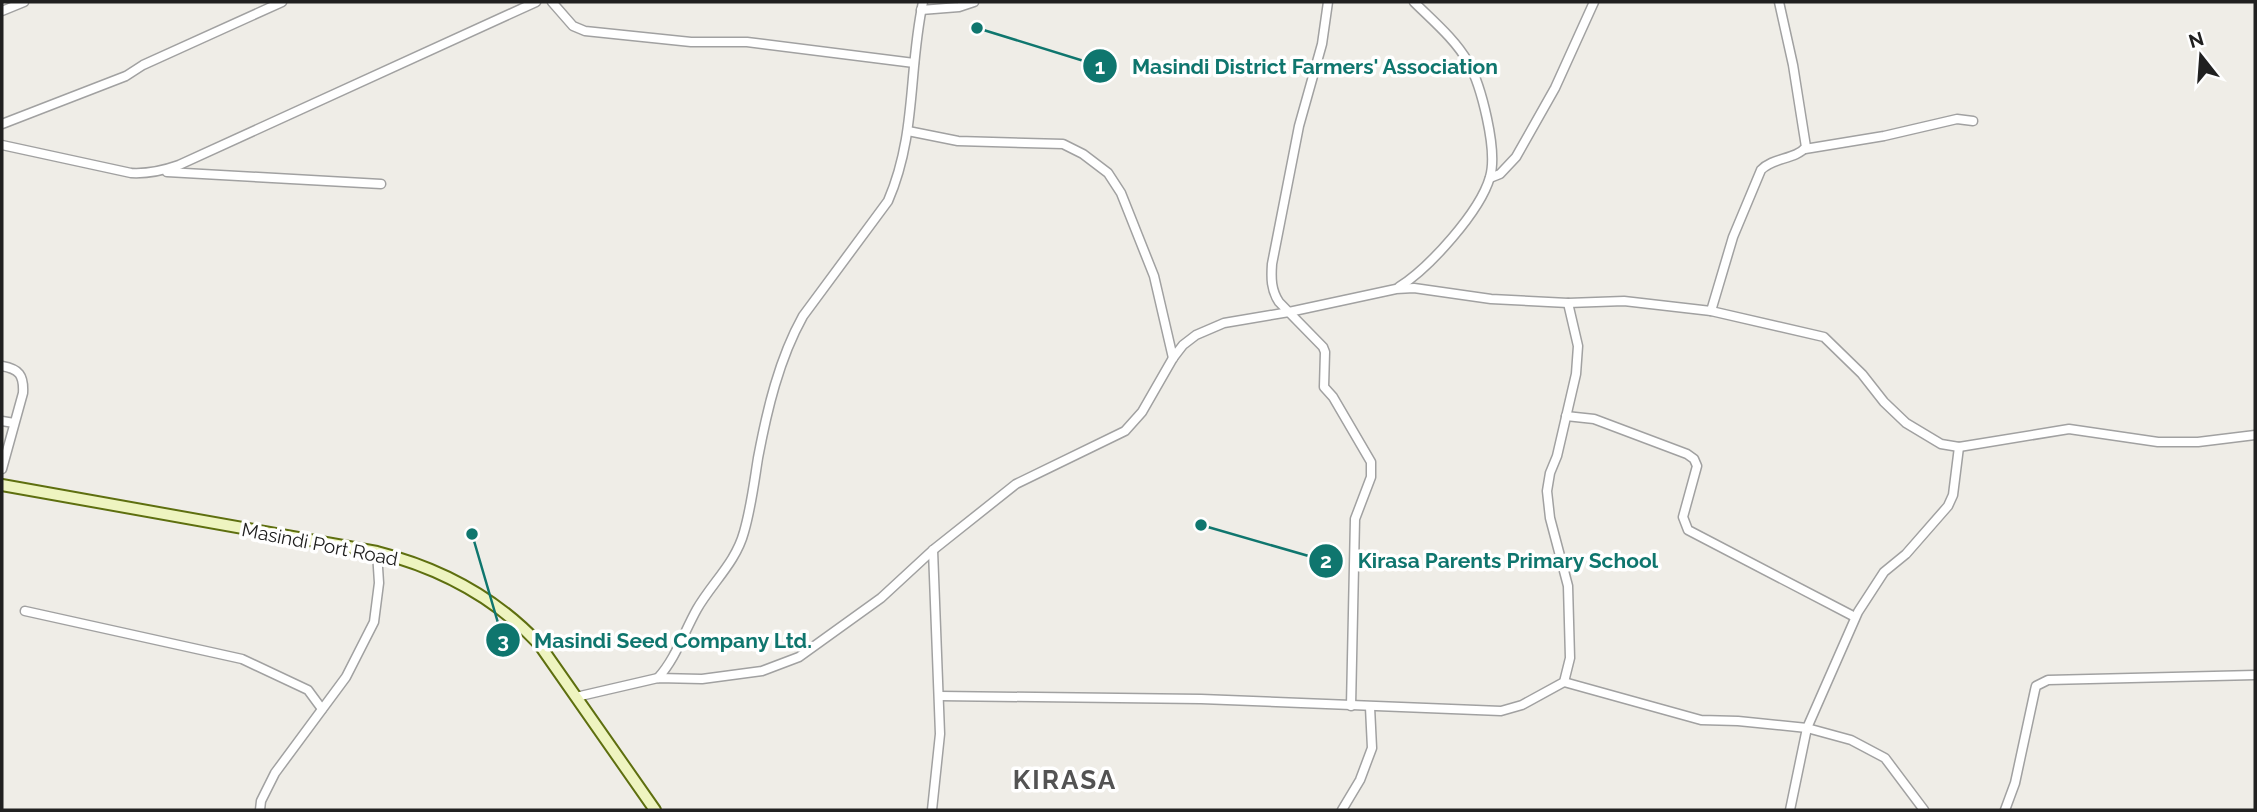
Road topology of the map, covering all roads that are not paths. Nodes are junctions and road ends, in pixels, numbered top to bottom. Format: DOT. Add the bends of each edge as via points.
graph roads {
  1 [pos="23,2"];
  2 [pos="282,2"];
  3 [pos="536,2"];
  4 [pos="552,2"];
  5 [pos="974,2"];
  6 [pos="1328,2"];
  7 [pos="1594,2"];
  8 [pos="1779,2"];
  9 [pos="1416,3"];
  10 [pos="922,6"];
  11 [pos="2,11"];
  12 [pos="914,63"];
  13 [pos="1973,121"];
  14 [pos="2,124"];
  15 [pos="908,131"];
  16 [pos="2,145"];
  17 [pos="1805,149"];
  18 [pos="160,172"];
  19 [pos="1490,178"];
  20 [pos="381,184"];
  21 [pos="1396,289"];
  22 [pos="1568,303"];
  23 [pos="1711,311"];
  24 [pos="1289,312"];
  25 [pos="1173,358"];
  26 [pos="2,366"];
  27 [pos="1566,416"];
  28 [pos="2,421"];
  29 [pos="14,423"];
  30 [pos="2255,435"];
  31 [pos="1959,447"];
  32 [pos="2,469"];
  33 [pos="2,485"];
  34 [pos="933,550"];
  35 [pos="377,552"];
  36 [pos="24,611"];
  37 [pos="1855,617"];
  38 [pos="2255,675"];
  39 [pos="658,678"];
  40 [pos="1564,682"];
  41 [pos="940,696"];
  42 [pos="576,697"];
  43 [pos="1352,706"];
  44 [pos="1370,707"];
  45 [pos="322,709"];
  46 [pos="1807,728"];
  47 [pos="260,810"];
  48 [pos="655,810"];
  49 [pos="932,810"];
  50 [pos="1342,810"];
  51 [pos="1790,810"];
  52 [pos="1924,810"];
  53 [pos="2005,810"];
  1 -- 11 [label="street"];
  2 -- 14 [label="street" via="126,76"];
  3 -- 18 [label="street"];
  4 -- 12 [label="street" via="573,26 586,31 666,40 747,42"];
  5 -- 10 [label="street"];
  6 -- 24 [label="street" via="1272,264 1275,296"];
  7 -- 19 [label="street" via="1517,158"];
  8 -- 17 [label="street"];
  9 -- 19 [label="street" via="1458,48 1473,73 1489,137"];
  10 -- 12 [label="street"];
  12 -- 15 [label="street"];
  13 -- 17 [label="street" via="1957,119"];
  15 -- 25 [label="street" via="958,141 1063,144 1108,173 1121,193 1154,276"];
  15 -- 39 [label="street" via="888,201 794,332 780,370 743,536 731,562 699,606 670,665"];
  16 -- 18 [label="street" via="131,173"];
  17 -- 23 [label="street" via="1761,170 1733,237"];
  18 -- 20 [label="street"];
  19 -- 21 [label="street" via="1436,258"];
  21 -- 22 [label="street"];
  21 -- 24 [label="street"];
  22 -- 23 [label="street" via="1624,301"];
  22 -- 27 [label="street" via="1578,346"];
  23 -- 31 [label="street" via="1824,337 1906,423 1941,444"];
  24 -- 25 [label="street" via="1208,328"];
  24 -- 43 [label="street" via="1323,347 1324,387 1371,462 1371,477 1354,519"];
  25 -- 34 [label="street" via="1142,412 1125,431 1016,484"];
  26 -- 29 [label="street" via="21,373 24,381"];
  27 -- 37 [label="street" via="1594,419 1687,454 1697,466 1683,517 1688,530"];
  27 -- 40 [label="street" via="1547,491 1568,586 1570,658"];
  28 -- 29 [label="street"];
  29 -- 32 [label="street"];
  30 -- 31 [label="street" via="2158,442 2059,430"];
  31 -- 37 [label="street" via="1948,506 1876,582"];
  33 -- 35 [label="main road, Masindi Port Road"];
  34 -- 39 [label="street" via="881,597 799,657 762,671 702,679"];
  34 -- 41 [label="street"];
  35 -- 42 [label="main road, Masindi Port Road" via="435,571 486,598 538,644"];
  35 -- 45 [label="street" via="374,622 346,677"];
  36 -- 45 [label="street" via="242,659 308,690"];
  37 -- 46 [label="street"];
  38 -- 53 [label="street" via="2041,682 2035,690"];
  39 -- 42 [label="street"];
  40 -- 44 [label="street" via="1501,711"];
  40 -- 46 [label="street" via="1701,720"];
  41 -- 43 [label="street"];
  41 -- 49 [label="street"];
  42 -- 48 [label="main road, Masindi Port Road"];
  43 -- 44 [label="street"];
  44 -- 50 [label="street" via="1372,748"];
  45 -- 47 [label="street" via="275,774"];
  46 -- 51 [label="street"];
  46 -- 52 [label="street" via="1880,754"];
}
